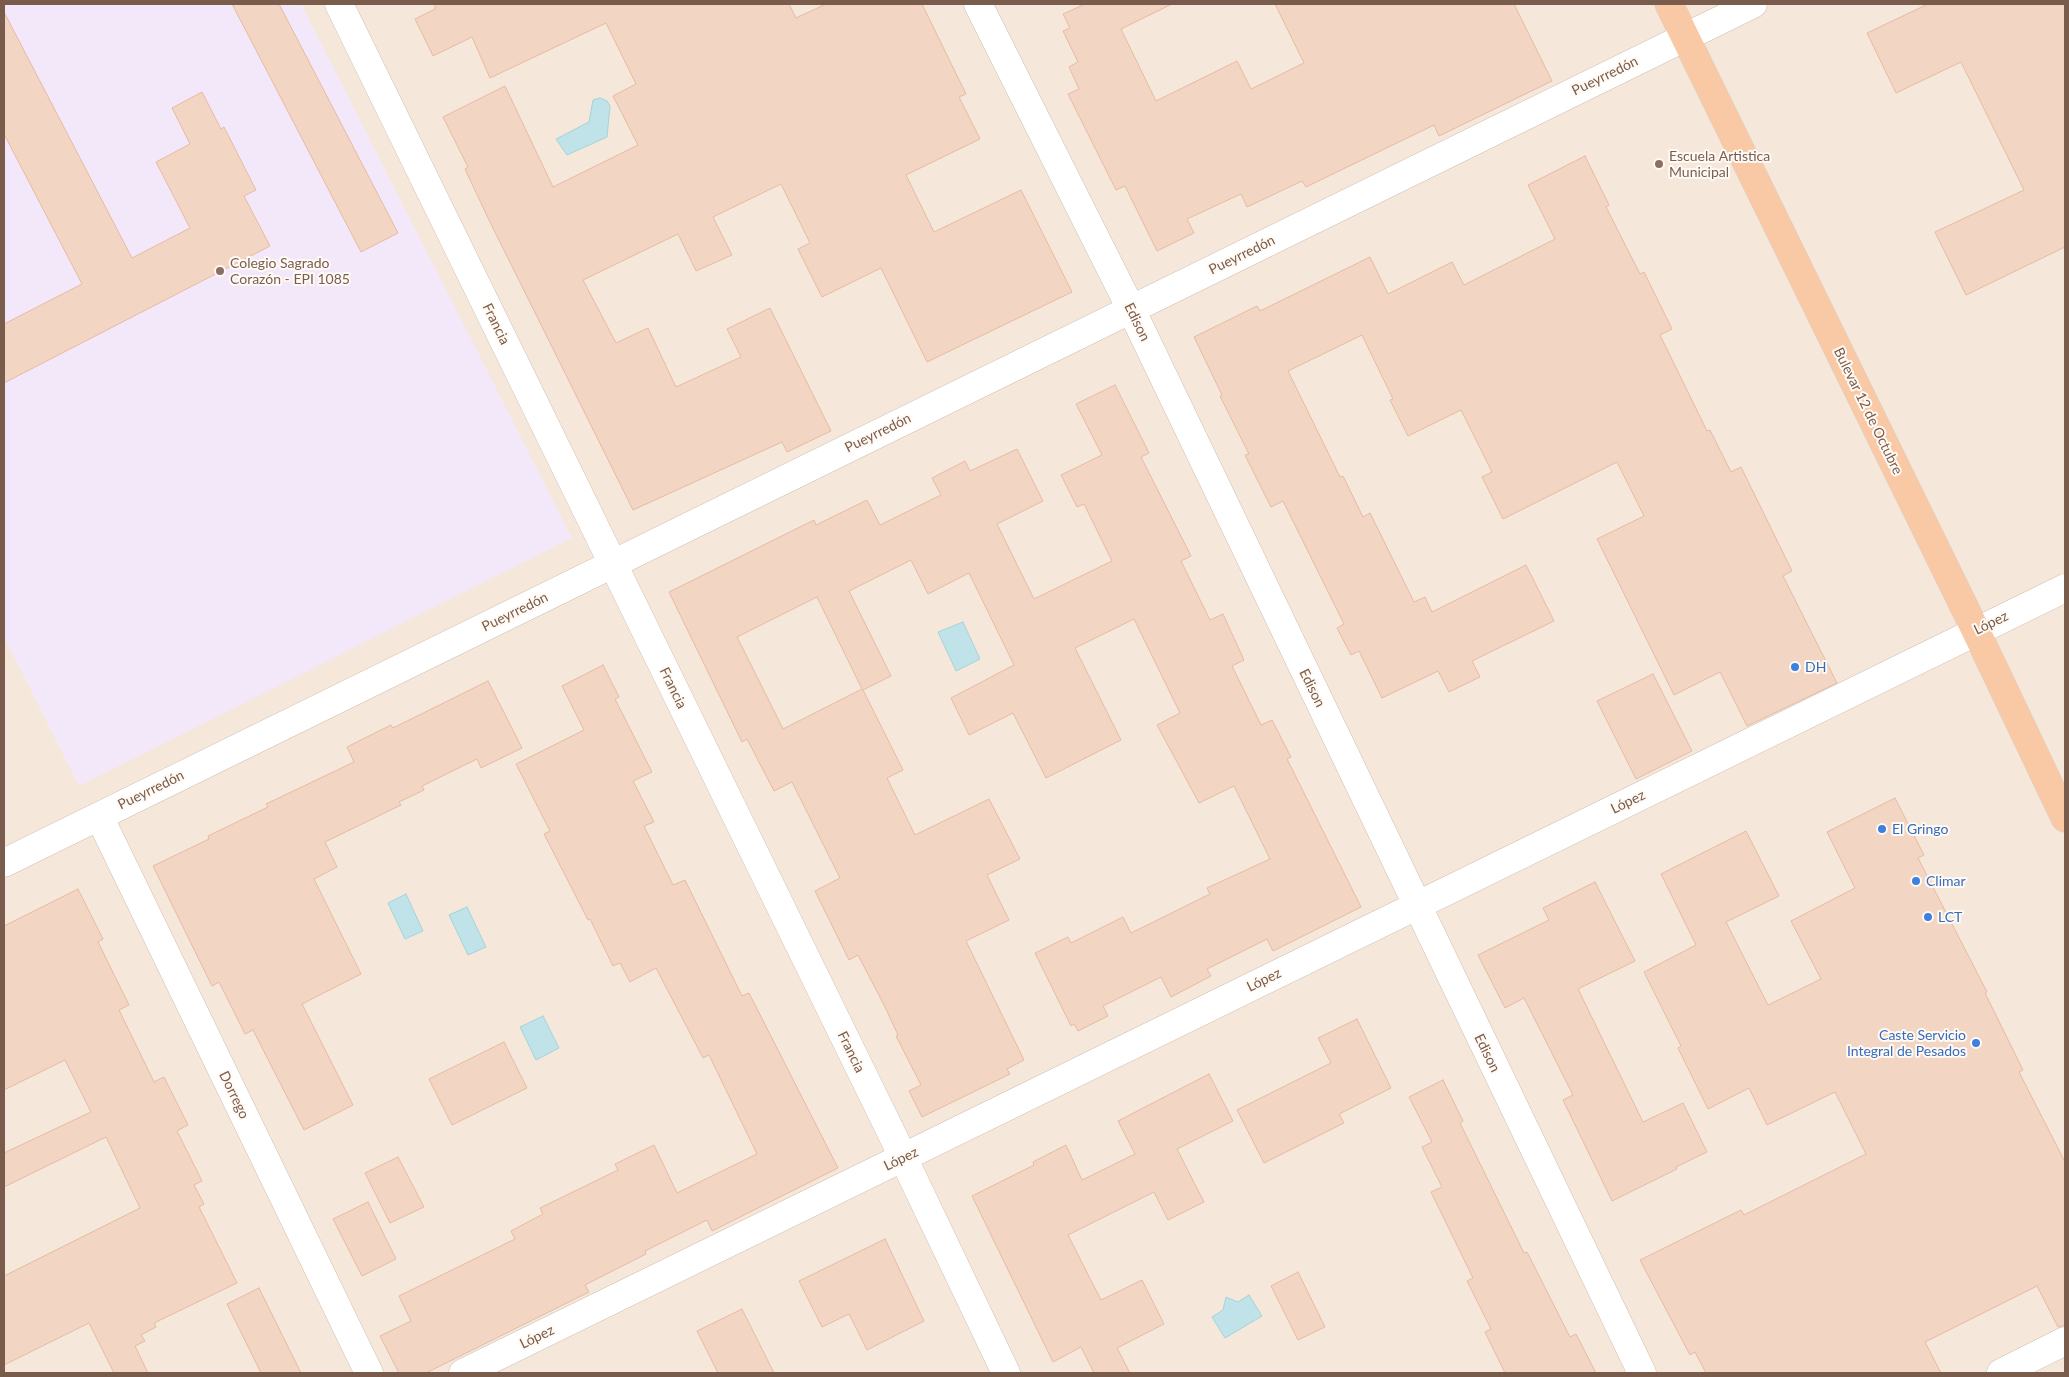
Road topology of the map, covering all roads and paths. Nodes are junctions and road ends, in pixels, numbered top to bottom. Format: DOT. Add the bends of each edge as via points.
graph roads {
  1 [pos="339,4"];
  2 [pos="978,4"];
  3 [pos="1669,4"];
  4 [pos="1753,4"];
  5 [pos="1685,36"];
  6 [pos="1131,309"];
  7 [pos="612,564"];
  8 [pos="2065,588"];
  9 [pos="1976,631"];
  10 [pos="99,816"];
  11 [pos="2065,818"];
  12 [pos="4,863"];
  13 [pos="1416,906"];
  14 [pos="903,1158"];
  15 [pos="2065,1341"];
  16 [pos="369,1373"];
  17 [pos="464,1373"];
  18 [pos="1006,1373"];
  19 [pos="1642,1373"];
  20 [pos="2001,1373"];
  1 -- 7 [label="street, Francia"];
  2 -- 6 [label="street, Edison"];
  3 -- 5 [label="highway, Bulevar 12 de Octubre"];
  4 -- 5 [label="street, Pueyrredón"];
  5 -- 6 [label="street, Pueyrredón"];
  5 -- 9 [label="highway, Bulevar 12 de Octubre"];
  6 -- 7 [label="street, Pueyrredón"];
  6 -- 13 [label="street, Edison"];
  7 -- 10 [label="street, Pueyrredón"];
  7 -- 14 [label="street, Francia"];
  8 -- 9 [label="street, López"];
  9 -- 11 [label="highway, Bulevar 12 de Octubre"];
  9 -- 13 [label="street, López"];
  10 -- 12 [label="street, Pueyrredón"];
  10 -- 16 [label="street, Dorrego"];
  13 -- 14 [label="street, López"];
  13 -- 19 [label="street, Edison"];
  14 -- 17 [label="street, López"];
  14 -- 18 [label="street, Francia"];
  15 -- 20 [label="street"];
}
